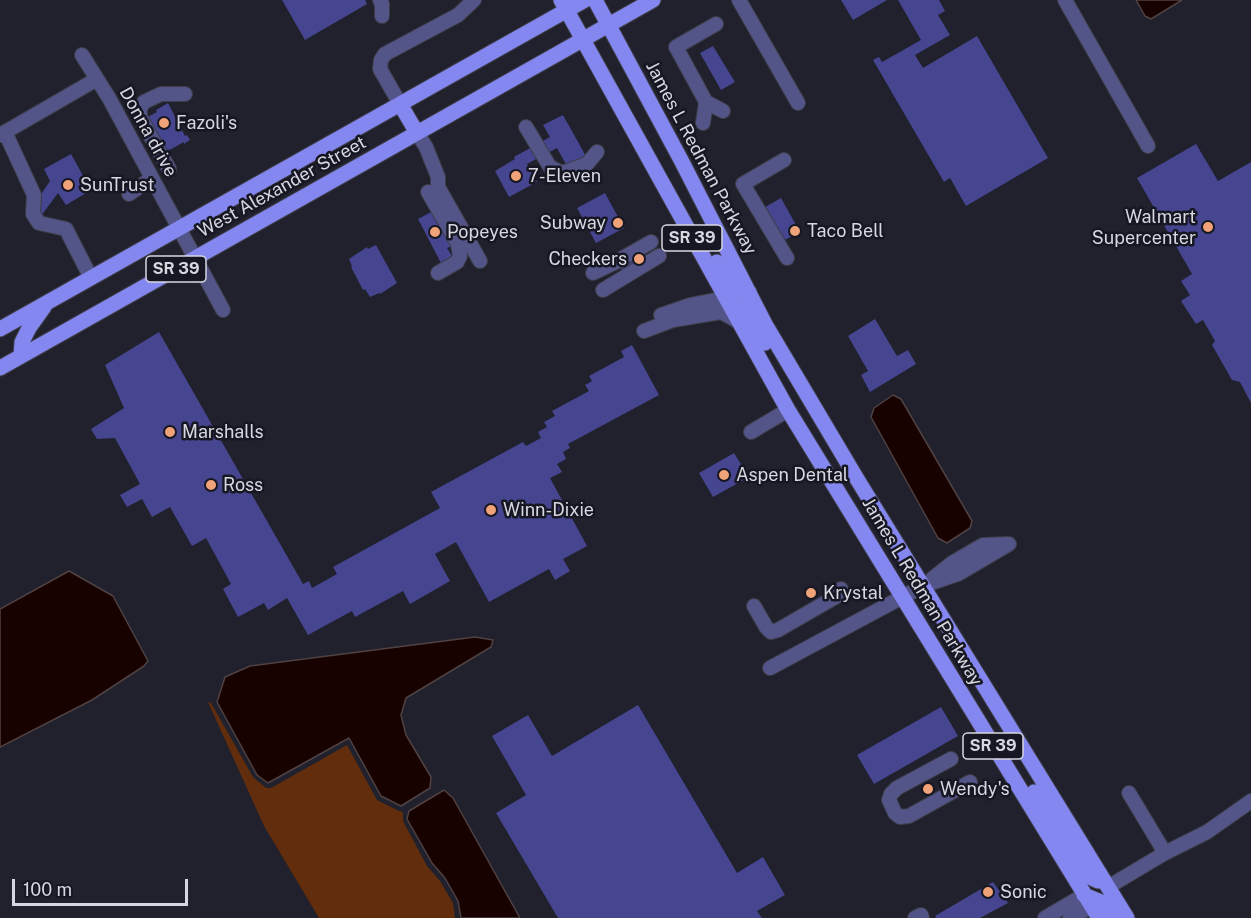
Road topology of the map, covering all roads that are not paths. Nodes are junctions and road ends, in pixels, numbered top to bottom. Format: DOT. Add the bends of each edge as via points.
graph roads {
  1 [pos="380,0"];
  2 [pos="474,0"];
  3 [pos="585,0"];
  4 [pos="595,0"];
  5 [pos="653,0"];
  6 [pos="739,0"];
  7 [pos="1065,0"];
  8 [pos="564,5"];
  9 [pos="382,16"];
  10 [pos="716,24"];
  11 [pos="608,26"];
  12 [pos="583,40"];
  13 [pos="82,55"];
  14 [pos="97,79"];
  15 [pos="185,94"];
  16 [pos="706,102"];
  17 [pos="798,103"];
  18 [pos="400,104"];
  19 [pos="723,111"];
  20 [pos="703,123"];
  21 [pos="526,127"];
  22 [pos="417,133"];
  23 [pos="2,134"];
  24 [pos="1148,146"];
  25 [pos="597,152"];
  26 [pos="783,160"];
  27 [pos="169,169"];
  28 [pos="152,178"];
  29 [pos="428,192"];
  30 [pos="129,194"];
  31 [pos="672,202"];
  32 [pos="179,229"];
  33 [pos="651,242"];
  34 [pos="658,256"];
  35 [pos="195,258"];
  36 [pos="787,258"];
  37 [pos="480,261"];
  38 [pos="438,273"];
  39 [pos="592,273"];
  40 [pos="91,278"];
  41 [pos="603,290"];
  42 [pos="749,292"];
  43 [pos="725,298"];
  44 [pos="47,302"];
  45 [pos="223,310"];
  46 [pos="739,322"];
  47 [pos="0,329"];
  48 [pos="21,356"];
  49 [pos="0,368"];
  50 [pos="788,410"];
  51 [pos="828,430"];
  52 [pos="751,432"];
  53 [pos="923,586"];
  54 [pos="841,589"];
  55 [pos="902,597"];
  56 [pos="754,606"];
  57 [pos="770,668"];
  58 [pos="951,759"];
  59 [pos="1006,766"];
  60 [pos="970,782"];
  61 [pos="1129,793"];
  62 [pos="1251,801"];
  63 [pos="1165,853"];
  64 [pos="1106,884"];
  65 [pos="1092,906"];
  66 [pos="1045,918"];
  67 [pos="1070,918"];
  68 [pos="1114,918"];
  69 [pos="1127,918"];
  1 -- 9 [label="street"];
  2 -- 18 [label="street" via="458,15 381,60 380,69"];
  3 -- 8 [label="main road, SR 39"];
  4 -- 11 [label="main road, James L Redman Parkway / SR 39"];
  5 -- 11 [label="main road, West Alexander Street"];
  6 -- 17 [label="street"];
  7 -- 24 [label="street"];
  8 -- 12 [label="main road, James L Redman Parkway"];
  8 -- 18 [label="main road, West Alexander Street / SR 39"];
  10 -- 16 [label="street" via="676,47"];
  11 -- 12 [label="main road, West Alexander Street"];
  11 -- 42 [label="main road, James L Redman Parkway / SR 39"];
  12 -- 22 [label="main road, West Alexander Street / SR 39"];
  12 -- 31 [label="main road, James L Redman Parkway / SR 39"];
  13 -- 14 [label="street, Donna drive"];
  14 -- 23 [label="street"];
  14 -- 28 [label="street, Donna drive"];
  15 -- 27 [label="street" via="160,93 140,108 140,117"];
  16 -- 19 [label="street"];
  16 -- 20 [label="street"];
  18 -- 22 [label="main road"];
  18 -- 32 [label="main road, West Alexander Street / SR 39"];
  21 -- 25 [label="street" via="550,167 562,173 587,164"];
  22 -- 35 [label="main road, West Alexander Street / SR 39"];
  22 -- 37 [label="street" via="438,177 438,187"];
  23 -- 40 [label="street" via="34,195 33,214 39,223 66,229"];
  26 -- 36 [label="street" via="743,184"];
  28 -- 30 [label="street"];
  28 -- 32 [label="street, Donna drive"];
  29 -- 38 [label="street" via="458,244 460,256"];
  31 -- 42 [label="main road" via="694,222 729,282"];
  31 -- 43 [label="main road, James L Redman Parkway / SR 39"];
  32 -- 35 [label="street, Donna drive"];
  32 -- 40 [label="main road, West Alexander Street / SR 39"];
  33 -- 39 [label="street"];
  34 -- 41 [label="street"];
  35 -- 45 [label="street, Donna drive"];
  35 -- 48 [label="main road, West Alexander Street / SR 39"];
  40 -- 44 [label="main road, West Alexander Street / SR 39"];
  42 -- 51 [label="main road, James L Redman Parkway / SR 39"];
  43 -- 46 [label="main road, James L Redman Parkway / SR 39"];
  43 -- 46 [label="street" via="661,315 644,331 673,320 721,312"];
  43 -- 51 [label="main road" via="746,312 795,394"];
  44 -- 47 [label="main road, West Alexander Street / SR 39"];
  44 -- 48 [label="main road" via="22,342"];
  46 -- 50 [label="main road, James L Redman Parkway / SR 39"];
  48 -- 49 [label="main road, West Alexander Street / SR 39"];
  50 -- 52 [label="street"];
  50 -- 55 [label="main road, James L Redman Parkway / SR 39"];
  51 -- 53 [label="main road, James L Redman Parkway / SR 39"];
  53 -- 53 [label="street" via="958,574 1009,544 983,545"];
  53 -- 55 [label="street"];
  53 -- 64 [label="main road, James L Redman Parkway / SR 39"];
  54 -- 56 [label="street" via="837,596 771,632"];
  55 -- 57 [label="street"];
  55 -- 59 [label="main road, James L Redman Parkway / SR 39"];
  58 -- 60 [label="street" via="897,788 889,800 895,813 909,816"];
  59 -- 64 [label="main road" via="1028,782 1087,876"];
  59 -- 65 [label="main road, James L Redman Parkway / SR 39"];
  61 -- 63 [label="street"];
  62 -- 63 [label="street" via="1207,832"];
  63 -- 64 [label="street"];
  64 -- 69 [label="main road, James L Redman Parkway / SR 39"];
  65 -- 66 [label="street"];
  65 -- 67 [label="street"];
  65 -- 68 [label="main road" via="1106,904"];
}
